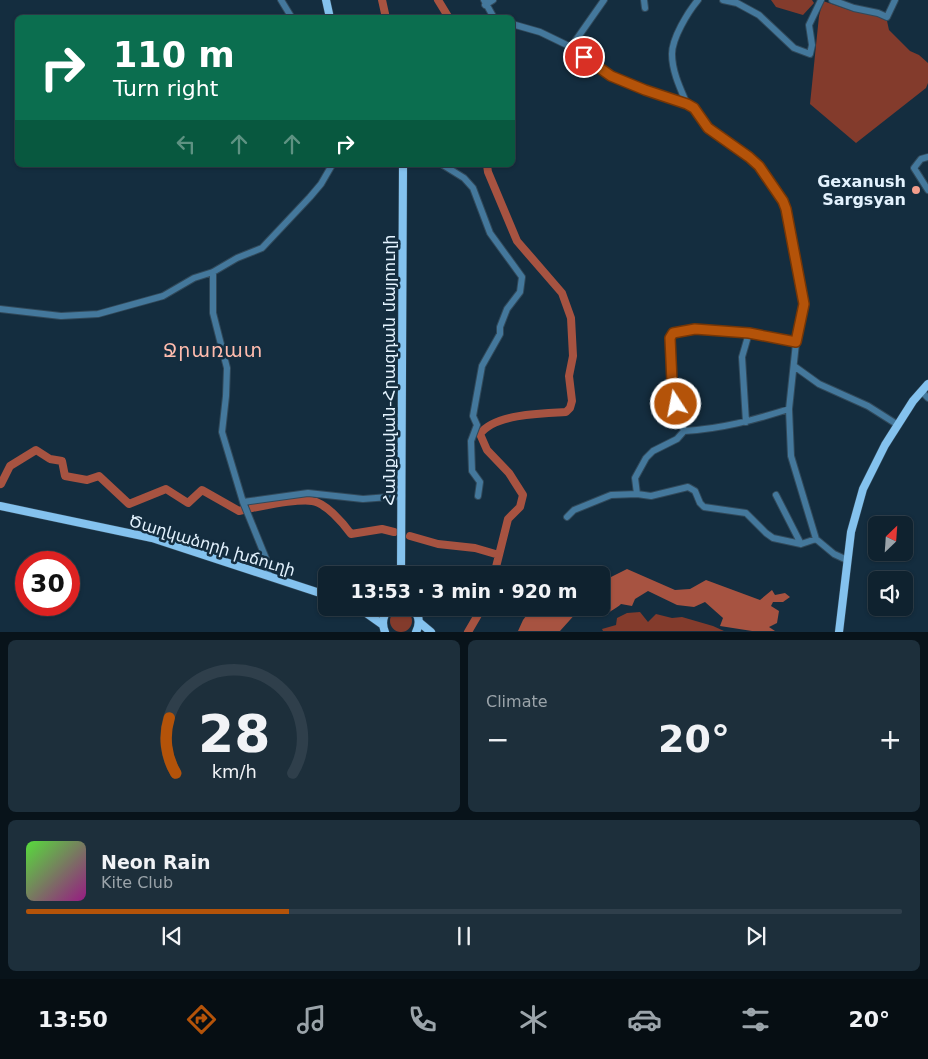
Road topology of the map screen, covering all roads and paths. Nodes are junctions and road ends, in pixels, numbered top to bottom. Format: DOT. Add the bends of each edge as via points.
graph roads {
  1 [pos="281,0"];
  2 [pos="326,0"];
  3 [pos="494,0"];
  4 [pos="604,0"];
  5 [pos="644,0"];
  6 [pos="698,0"];
  7 [pos="723,0"];
  8 [pos="821,0"];
  9 [pos="832,0"];
  10 [pos="895,0"];
  11 [pos="484,2"];
  12 [pos="645,8"];
  13 [pos="290,15"];
  14 [pos="329,15"];
  15 [pos="492,15"];
  16 [pos="515,25"];
  17 [pos="571,47"];
  18 [pos="687,104"];
  19 [pos="928,157"];
  20 [pos="331,167"];
  21 [pos="403,167"];
  22 [pos="446,167"];
  23 [pos="928,190"];
  24 [pos="213,272"];
  25 [pos="0,309"];
  26 [pos="749,333"];
  27 [pos="796,342"];
  28 [pos="794,366"];
  29 [pos="928,384"];
  30 [pos="921,391"];
  31 [pos="928,398"];
  32 [pos="789,409"];
  33 [pos="746,422"];
  34 [pos="898,425"];
  35 [pos="684,431"];
  36 [pos="637,494"];
  37 [pos="776,495"];
  38 [pos="402,496"];
  39 [pos="478,496"];
  40 [pos="243,502"];
  41 [pos="0,506"];
  42 [pos="566,516"];
  43 [pos="816,539"];
  44 [pos="801,544"];
  45 [pos="847,560"];
  46 [pos="401,566"];
  47 [pos="268,576"];
  48 [pos="318,592"];
  49 [pos="370,616"];
  50 [pos="385,616"];
  51 [pos="417,616"];
  52 [pos="419,622"];
  53 [pos="384,628"];
  54 [pos="416,632"];
  55 [pos="431,632"];
  56 [pos="839,632"];
  1 -- 13 [label="street"];
  2 -- 14 [label="main road"];
  3 -- 11 [label="street"];
  4 -- 17 [label="street"];
  5 -- 12 [label="street"];
  6 -- 18 [label="street" via="677,35 672,53 677,80"];
  7 -- 8 [label="street" via="737,3 759,15 794,48 810,54 809,25"];
  9 -- 10 [label="street" via="887,17"];
  11 -- 15 [label="street"];
  16 -- 17 [label="street" via="540,32"];
  17 -- 18 [label="street" via="611,76"];
  18 -- 27 [label="street" via="694,108 708,128 759,166 783,201 804,304"];
  19 -- 23 [label="street" via="921,159 914,168"];
  20 -- 24 [label="street" via="310,198 269,242"];
  21 -- 38 [label="main road, Հանքավան-Հրազդան մայրուղի"];
  22 -- 39 [label="street" via="473,188 490,233 522,277 520,292 507,309 500,334 482,366 473,416 477,426 472,441 472,471 480,482"];
  24 -- 25 [label="street" via="194,278 163,296 98,314 61,316"];
  24 -- 40 [label="street" via="213,312 226,368 222,432"];
  26 -- 27 [label="street"];
  26 -- 33 [label="street" via="742,357"];
  26 -- 35 [label="street" via="695,329 673,333 670,338 672,382"];
  27 -- 28 [label="street"];
  28 -- 32 [label="street"];
  28 -- 34 [label="street" via="818,384 868,406"];
  29 -- 30 [label="main road"];
  30 -- 31 [label="street"];
  30 -- 34 [label="main road"];
  32 -- 33 [label="street"];
  32 -- 43 [label="street" via="791,456"];
  33 -- 35 [label="street"];
  34 -- 45 [label="main road" via="863,490"];
  35 -- 36 [label="street" via="646,458 635,478"];
  36 -- 42 [label="street" via="611,495"];
  36 -- 44 [label="street" via="651,496 688,487 693,489 704,507 746,513 773,538"];
  37 -- 44 [label="street"];
  38 -- 40 [label="street" via="363,500 308,493"];
  38 -- 46 [label="main road, Հանքավան-Հրազդան մայրուղի"];
  40 -- 47 [label="street" via="268,561"];
  41 -- 47 [label="main road, Ծաղկաձորի խճուղի" via="152,538"];
  43 -- 44 [label="street"];
  43 -- 45 [label="street"];
  45 -- 56 [label="main road"];
  47 -- 48 [label="main road, Ծաղկաձորի խճուղի"];
  49 -- 53 [label="main road"];
  50 -- 53 [label="main road"];
  51 -- 52 [label="main road"];
  52 -- 54 [label="main road"];
  52 -- 55 [label="main road"];
}
